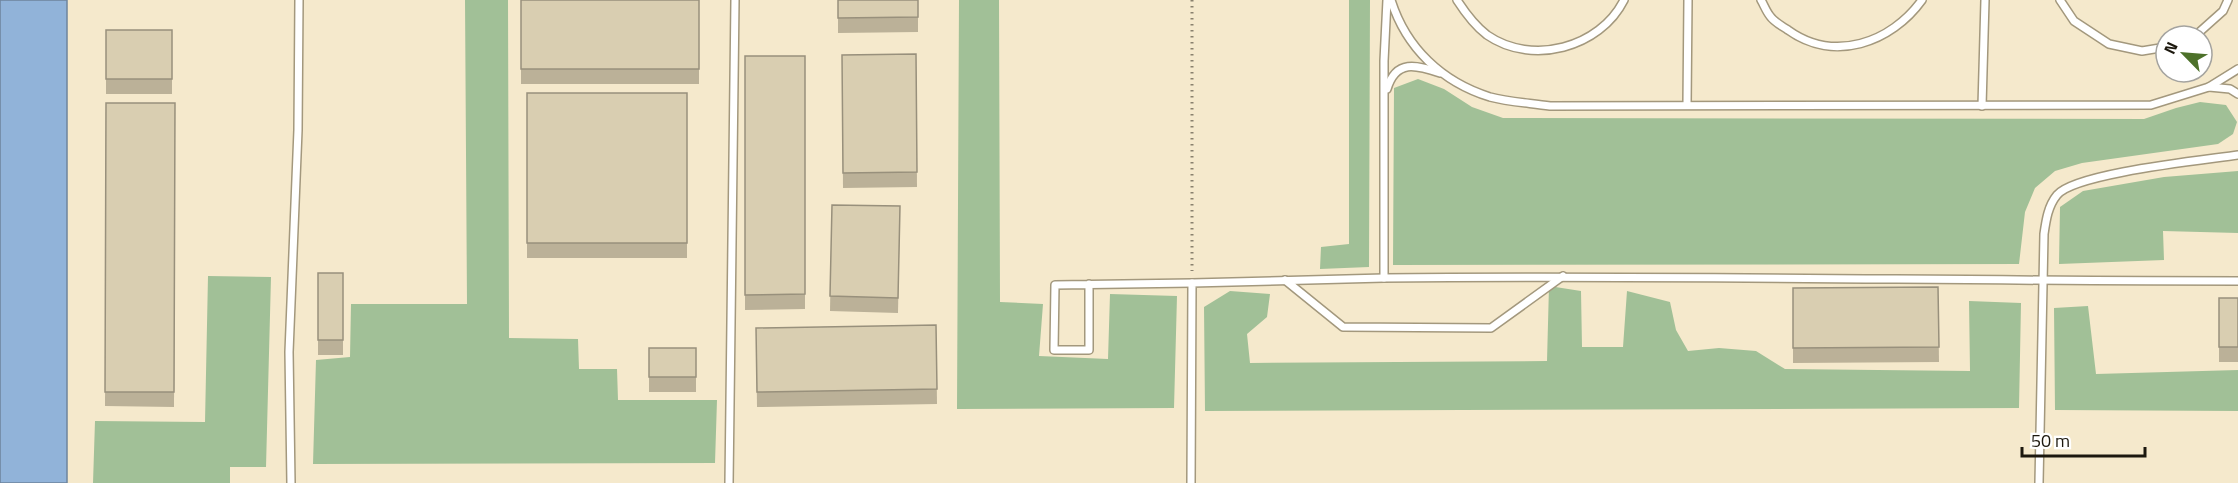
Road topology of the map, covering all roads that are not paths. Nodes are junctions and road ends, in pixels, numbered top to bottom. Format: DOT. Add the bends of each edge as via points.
graph roads {
  1 [pos="299,0"];
  2 [pos="735,0"];
  3 [pos="1387,0"];
  4 [pos="1391,0"];
  5 [pos="1457,0"];
  6 [pos="1624,0"];
  7 [pos="1688,0"];
  8 [pos="1761,0"];
  9 [pos="1922,0"];
  10 [pos="1985,0"];
  11 [pos="2060,0"];
  12 [pos="2228,0"];
  13 [pos="2208,24"];
  14 [pos="2154,49"];
  15 [pos="2238,69"];
  16 [pos="1442,74"];
  17 [pos="2209,87"];
  18 [pos="2238,94"];
  19 [pos="1384,97"];
  20 [pos="1687,105"];
  21 [pos="1982,106"];
  22 [pos="2238,155"];
  23 [pos="1563,276"];
  24 [pos="1384,278"];
  25 [pos="1285,280"];
  26 [pos="2238,280"];
  27 [pos="2043,281"];
  28 [pos="1192,282"];
  29 [pos="1089,284"];
  30 [pos="291,483"];
  31 [pos="729,483"];
  32 [pos="1191,483"];
  33 [pos="2039,483"];
  1 -- 30 [label="lane" via="289,352"];
  2 -- 31 [label="lane"];
  3 -- 19 [label="lane"];
  4 -- 16 [label="lane" via="1411,44"];
  5 -- 6 [label="lane" via="1471,21 1489,36 1520,49 1554,50 1586,40 1618,12"];
  7 -- 20 [label="lane"];
  8 -- 9 [label="lane" via="1771,18 1801,39 1827,46 1860,45 1899,27"];
  10 -- 21 [label="lane"];
  11 -- 14 [label="lane" via="2074,21 2109,44 2142,51"];
  12 -- 13 [label="lane" via="2223,11"];
  15 -- 17 [label="lane"];
  16 -- 19 [label="lane" via="1410,66 1398,69"];
  16 -- 20 [label="lane" via="1462,87 1492,97 1550,106"];
  17 -- 18 [label="lane"];
  17 -- 21 [label="lane" via="2151,105"];
  19 -- 24 [label="lane"];
  20 -- 21 [label="lane"];
  22 -- 27 [label="lane" via="2103,176 2058,193 2048,212 2044,234"];
  23 -- 24 [label="lane"];
  23 -- 25 [label="lane" via="1491,328 1343,327"];
  23 -- 27 [label="lane"];
  24 -- 25 [label="lane"];
  25 -- 28 [label="lane"];
  26 -- 27 [label="lane"];
  27 -- 33 [label="lane"];
  28 -- 29 [label="lane"];
  28 -- 32 [label="lane"];
  29 -- 29 [label="lane" via="1055,285 1054,350 1089,350"];
}
